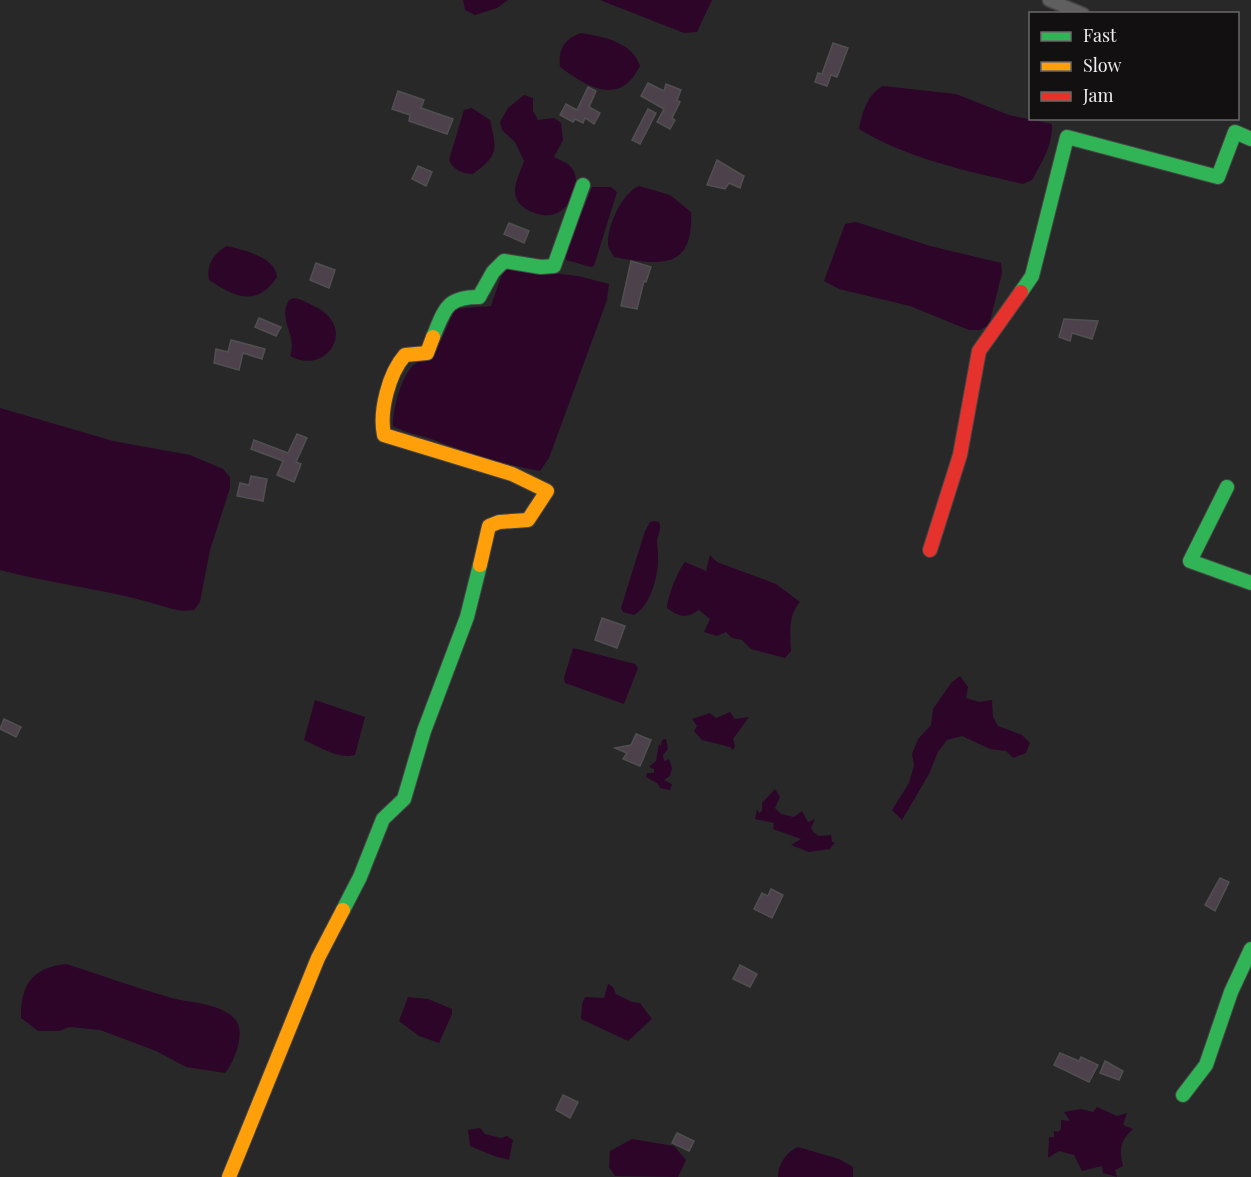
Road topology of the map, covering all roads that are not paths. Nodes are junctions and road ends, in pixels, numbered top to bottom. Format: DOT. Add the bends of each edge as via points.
graph roads {
  1 [pos="1049,0"];
  2 [pos="1078,12"];
  3 [pos="1251,139"];
  4 [pos="583,185"];
  5 [pos="1227,487"];
  6 [pos="930,550"];
  7 [pos="1251,583"];
  8 [pos="1251,949"];
  9 [pos="1183,1095"];
  10 [pos="229,1177"];
  1 -- 2 [label="street"];
  3 -- 6 [label="street" via="1235,132 1218,177 1067,137 1032,276 980,351 960,455"];
  4 -- 10 [label="street" via="554,266 500,262 479,297 460,297 445,309 427,353 407,353 401,358 389,388 382,425 384,435 512,474 547,491 528,520 489,526 466,617 404,799 383,819 360,877 318,958"];
  5 -- 7 [label="street" via="1190,561"];
  8 -- 9 [label="street" via="1231,992 1206,1065"];
}
